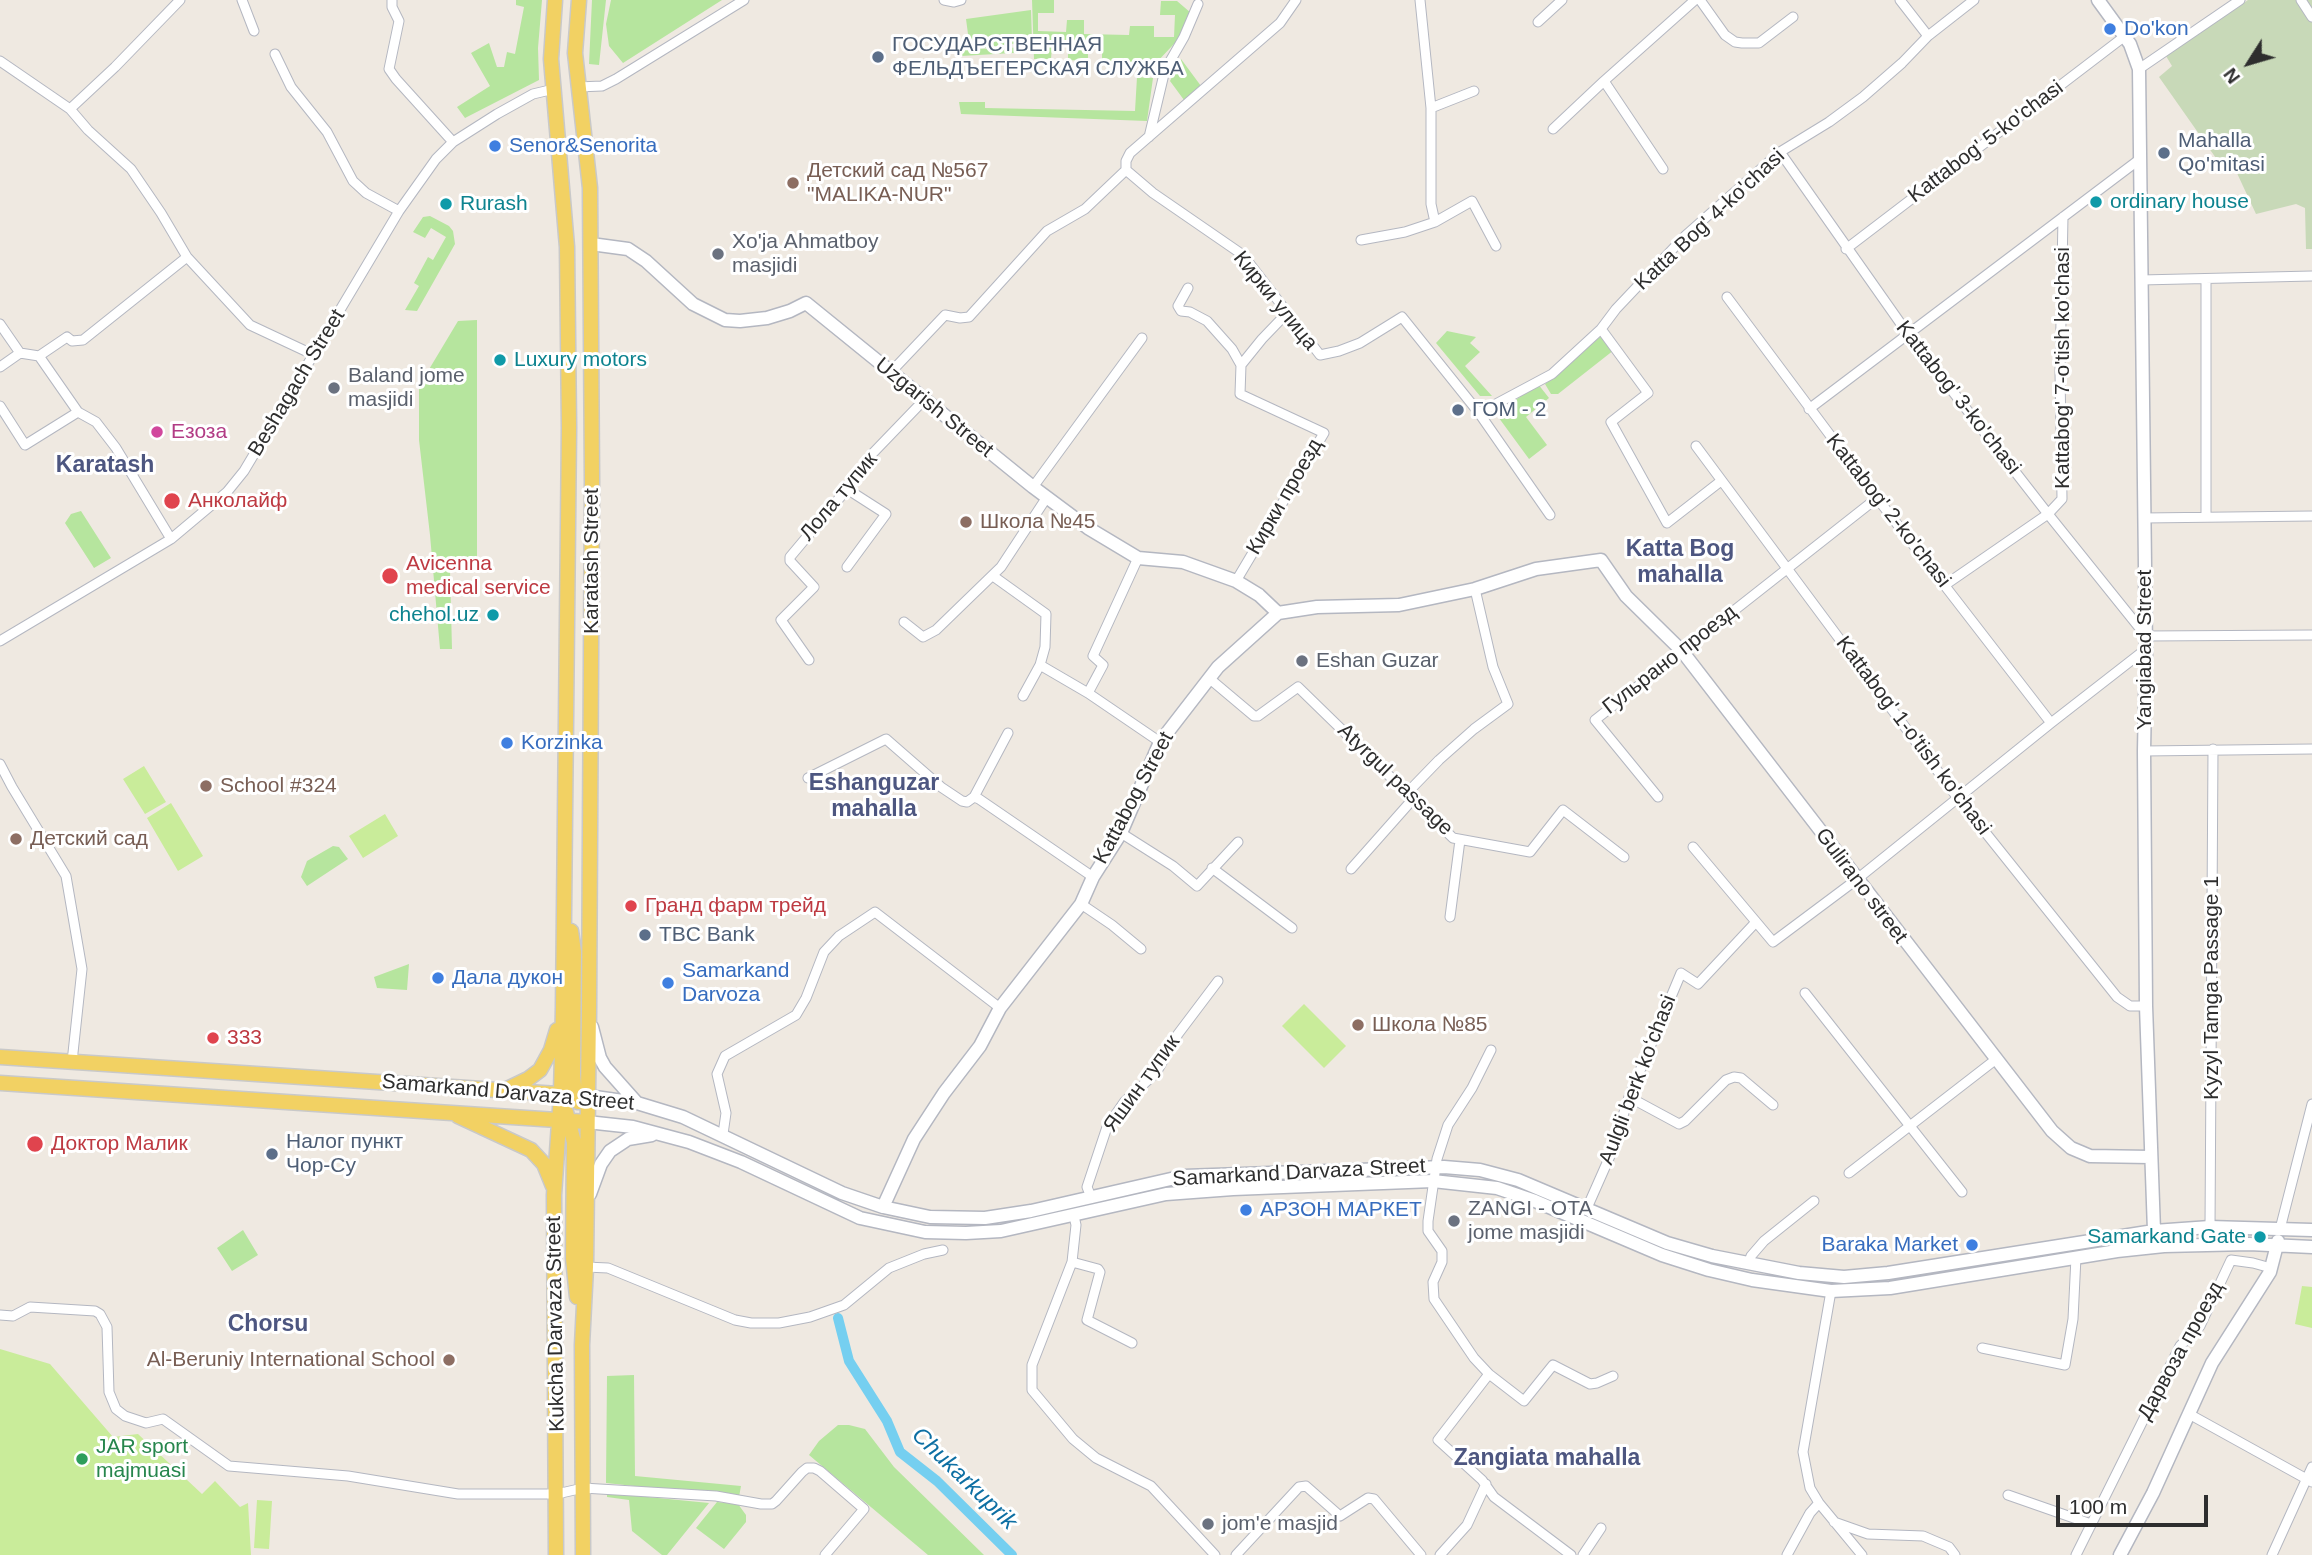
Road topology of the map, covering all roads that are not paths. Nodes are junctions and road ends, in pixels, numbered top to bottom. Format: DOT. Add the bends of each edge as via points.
graph roads {
  1 [pos="180,0"];
  2 [pos="242,0"];
  3 [pos="381,0"];
  4 [pos="555,0"];
  5 [pos="579,0"];
  6 [pos="744,0"];
  7 [pos="944,0"];
  8 [pos="961,0"];
  9 [pos="1296,0"];
  10 [pos="1420,0"];
  11 [pos="1562,0"];
  12 [pos="1698,0"];
  13 [pos="1900,0"];
  14 [pos="1974,0"];
  15 [pos="2098,0"];
  16 [pos="2240,0"];
  17 [pos="2301,0"];
  18 [pos="1198,1"];
  19 [pos="392,4"];
  20 [pos="1793,17"];
  21 [pos="2312,17"];
  22 [pos="1538,22"];
  23 [pos="254,31"];
  24 [pos="1928,36"];
  25 [pos="2125,36"];
  26 [pos="275,54"];
  27 [pos="0,61"];
  28 [pos="2139,69"];
  29 [pos="1604,80"];
  30 [pos="578,87"];
  31 [pos="554,89"];
  32 [pos="1474,91"];
  33 [pos="70,108"];
  34 [pos="1431,108"];
  35 [pos="1553,129"];
  36 [pos="1149,137"];
  37 [pos="453,142"];
  38 [pos="1780,152"];
  39 [pos="2140,159"];
  40 [pos="1663,169"];
  41 [pos="1126,170"];
  42 [pos="399,211"];
  43 [pos="2063,217"];
  44 [pos="1435,222"];
  45 [pos="1362,240"];
  46 [pos="591,244"];
  47 [pos="1496,246"];
  48 [pos="566,247"];
  49 [pos="1846,249"];
  50 [pos="187,257"];
  51 [pos="2312,276"];
  52 [pos="2206,279"];
  53 [pos="2141,280"];
  54 [pos="1188,288"];
  55 [pos="1727,297"];
  56 [pos="1287,313"];
  57 [pos="0,324"];
  58 [pos="1601,330"];
  59 [pos="1908,334"];
  60 [pos="1142,338"];
  61 [pos="20,353"];
  62 [pos="314,355"];
  63 [pos="39,356"];
  64 [pos="1241,365"];
  65 [pos="0,367"];
  66 [pos="890,373"];
  67 [pos="924,400"];
  68 [pos="0,406"];
  69 [pos="1809,409"];
  70 [pos="78,412"];
  71 [pos="1479,413"];
  72 [pos="1696,446"];
  73 [pos="1721,481"];
  74 [pos="1033,487"];
  75 [pos="847,489"];
  76 [pos="1047,497"];
  77 [pos="1877,498"];
  78 [pos="2048,514"];
  79 [pos="1550,515"];
  80 [pos="2312,516"];
  81 [pos="2206,517"];
  82 [pos="2144,518"];
  83 [pos="171,538"];
  84 [pos="1138,558"];
  85 [pos="846,567"];
  86 [pos="1785,569"];
  87 [pos="993,576"];
  88 [pos="1237,581"];
  89 [pos="1945,585"];
  90 [pos="1475,589"];
  91 [pos="1278,613"];
  92 [pos="904,622"];
  93 [pos="2312,635"];
  94 [pos="2146,636"];
  95 [pos="0,641"];
  96 [pos="2146,649"];
  97 [pos="1682,651"];
  98 [pos="809,660"];
  99 [pos="1040,665"];
  100 [pos="1210,679"];
  101 [pos="1088,693"];
  102 [pos="1023,696"];
  103 [pos="2050,723"];
  104 [pos="1009,733"];
  105 [pos="1160,741"];
  106 [pos="2213,749"];
  107 [pos="2312,749"];
  108 [pos="2144,751"];
  109 [pos="0,764"];
  110 [pos="808,778"];
  111 [pos="1410,796"];
  112 [pos="974,797"];
  113 [pos="1658,797"];
  114 [pos="1957,797"];
  115 [pos="1121,833"];
  116 [pos="1460,840"];
  117 [pos="1238,842"];
  118 [pos="1693,847"];
  119 [pos="1625,857"];
  120 [pos="1212,868"];
  121 [pos="1351,869"];
  122 [pos="1093,877"];
  123 [pos="1856,880"];
  124 [pos="565,900"];
  125 [pos="1081,904"];
  126 [pos="1450,917"];
  127 [pos="1756,922"];
  128 [pos="1292,928"];
  129 [pos="1140,949"];
  130 [pos="1218,981"];
  131 [pos="1805,993"];
  132 [pos="2146,1006"];
  133 [pos="1000,1007"];
  134 [pos="563,1008"];
  135 [pos="589,1010"];
  136 [pos="1491,1050"];
  137 [pos="0,1057"];
  138 [pos="1995,1060"];
  139 [pos="72,1062"];
  140 [pos="0,1083"];
  141 [pos="504,1090"];
  142 [pos="574,1095"];
  143 [pos="1629,1097"];
  144 [pos="637,1104"];
  145 [pos="2312,1104"];
  146 [pos="1773,1105"];
  147 [pos="450,1113"];
  148 [pos="564,1121"];
  149 [pos="587,1122"];
  150 [pos="1910,1127"];
  151 [pos="723,1134"];
  152 [pos="668,1135"];
  153 [pos="749,1146"];
  154 [pos="2150,1157"];
  155 [pos="741,1163"];
  156 [pos="1435,1167"];
  157 [pos="1233,1174"];
  158 [pos="1849,1174"];
  159 [pos="1433,1181"];
  160 [pos="1233,1189"];
  161 [pos="1962,1192"];
  162 [pos="554,1195"];
  163 [pos="1091,1197"];
  164 [pos="1814,1201"];
  165 [pos="883,1207"];
  166 [pos="586,1208"];
  167 [pos="1587,1208"];
  168 [pos="1074,1216"];
  169 [pos="2210,1227"];
  170 [pos="2280,1229"];
  171 [pos="2312,1230"];
  172 [pos="2154,1231"];
  173 [pos="2277,1246"];
  174 [pos="2312,1247"];
  175 [pos="943,1250"];
  176 [pos="2076,1258"];
  177 [pos="1072,1262"];
  178 [pos="1748,1264"];
  179 [pos="586,1267"];
  180 [pos="2271,1268"];
  181 [pos="1831,1291"];
  182 [pos="0,1315"];
  183 [pos="1132,1343"];
  184 [pos="582,1345"];
  185 [pos="1982,1348"];
  186 [pos="1489,1374"];
  187 [pos="1613,1376"];
  188 [pos="2189,1415"];
  189 [pos="2312,1467"];
  190 [pos="2310,1480"];
  191 [pos="1486,1484"];
  192 [pos="583,1488"];
  193 [pos="557,1494"];
  194 [pos="2008,1495"];
  195 [pos="1819,1503"];
  196 [pos="1835,1522"];
  197 [pos="2091,1524"];
  198 [pos="1601,1528"];
  199 [pos="556,1555"];
  200 [pos="583,1555"];
  201 [pos="825,1555"];
  202 [pos="1215,1555"];
  203 [pos="1236,1555"];
  204 [pos="1421,1555"];
  205 [pos="1440,1555"];
  206 [pos="1572,1555"];
  207 [pos="1583,1555"];
  208 [pos="1787,1555"];
  209 [pos="1862,1555"];
  210 [pos="1955,1555"];
  211 [pos="2076,1555"];
  212 [pos="2120,1555"];
  213 [pos="2272,1555"];
  1 -- 33 [label="street"];
  2 -- 23 [label="street"];
  3 -- 19 [label="street"];
  4 -- 31 [label="main road, Karatash Street"];
  5 -- 30 [label="main road, Karatash Street" via="575,35"];
  6 -- 30 [label="street" via="616,79 602,86"];
  7 -- 8 [label="street"];
  9 -- 36 [label="street" via="1280,23"];
  10 -- 34 [label="street"];
  11 -- 22 [label="street"];
  12 -- 20 [label="street" via="1735,42 1759,43"];
  12 -- 29 [label="street"];
  13 -- 24 [label="street"];
  14 -- 24 [label="street, Katta Bog' 4-ko'chasi"];
  15 -- 25 [label="street"];
  16 -- 28 [label="street"];
  17 -- 21 [label="street"];
  18 -- 36 [label="street" via="1165,70"];
  19 -- 37 [label="street" via="400,21 389,69"];
  24 -- 38 [label="street, Katta Bog' 4-ko'chasi" via="1863,97"];
  25 -- 28 [label="street"];
  25 -- 49 [label="street, Kattabog' 5-ko'chasi"];
  26 -- 42 [label="street" via="291,86 327,132 352,181"];
  27 -- 33 [label="street"];
  28 -- 39 [label="street, Yangiabad Street"];
  29 -- 35 [label="street"];
  29 -- 40 [label="street"];
  30 -- 31 [label="main road"];
  30 -- 46 [label="main road, Karatash Street" via="590,188"];
  31 -- 37 [label="street, Beshagach Street" via="533,94"];
  31 -- 48 [label="main road, Karatash Street"];
  32 -- 34 [label="street"];
  33 -- 50 [label="street" via="131,169"];
  34 -- 44 [label="street"];
  36 -- 41 [label="street" via="1128,157"];
  37 -- 42 [label="street, Beshagach Street" via="421,177"];
  38 -- 49 [label="street, Kattabog' 3-ko'chasi"];
  38 -- 58 [label="street, Katta Bog' 4-ko'chasi" via="1686,235"];
  39 -- 43 [label="street"];
  39 -- 53 [label="street, Yangiabad Street"];
  41 -- 56 [label="street, Кирки улица" via="1243,254"];
  41 -- 66 [label="street" via="1084,209 1048,231 969,317 945,315"];
  42 -- 62 [label="street, Beshagach Street"];
  43 -- 59 [label="street"];
  43 -- 78 [label="street, Kattabog' 7-o'tish ko'chasi" via="2062,499"];
  44 -- 45 [label="street"];
  44 -- 47 [label="street" via="1472,201"];
  46 -- 48 [label="main road"];
  46 -- 66 [label="street, Uzgarish Street" via="628,249 693,304 724,320 767,318 806,303"];
  46 -- 135 [label="main road, Karatash Street"];
  48 -- 124 [label="main road, Karatash Street"];
  49 -- 59 [label="street, Kattabog' 3-ko'chasi"];
  50 -- 62 [label="street" via="250,325"];
  50 -- 63 [label="street" via="83,340 67,337"];
  51 -- 52 [label="street"];
  52 -- 53 [label="street"];
  52 -- 81 [label="street"];
  53 -- 82 [label="street, Yangiabad Street"];
  54 -- 64 [label="street" via="1178,306 1181,311 1207,321"];
  55 -- 69 [label="street, Kattabog' 2-ko'chasi"];
  56 -- 64 [label="street"];
  56 -- 71 [label="street, Кирки улица" via="1320,355 1360,343 1402,317"];
  57 -- 61 [label="street"];
  58 -- 71 [label="street, Katta Bog' 4-ko'chasi" via="1552,374"];
  58 -- 73 [label="street" via="1648,393 1611,422 1667,523"];
  59 -- 69 [label="street"];
  59 -- 78 [label="street, Kattabog' 3-ko'chasi"];
  60 -- 74 [label="street"];
  61 -- 63 [label="street"];
  61 -- 65 [label="street"];
  62 -- 83 [label="street, Beshagach Street" via="244,471 209,509"];
  63 -- 70 [label="street"];
  64 -- 88 [label="street, Кирки проезд" via="1240,394 1324,433"];
  66 -- 67 [label="street, Uzgarish Street"];
  67 -- 74 [label="street, Uzgarish Street"];
  67 -- 75 [label="street, Лола тупик" via="872,454"];
  68 -- 70 [label="street" via="25,445"];
  69 -- 77 [label="street, Kattabog' 2-ko'chasi"];
  70 -- 83 [label="street" via="96,422"];
  71 -- 79 [label="street, Кирки улица"];
  72 -- 73 [label="street, Kattabog' 1-o'tish ko'chasi"];
  73 -- 86 [label="street, Kattabog' 1-o'tish ko'chasi"];
  74 -- 76 [label="street, Uzgarish Street"];
  75 -- 85 [label="street" via="886,514"];
  75 -- 98 [label="street, Лола тупик" via="789,559 814,587 781,620"];
  76 -- 84 [label="street, Uzgarish Street"];
  76 -- 87 [label="street"];
  77 -- 86 [label="street, Гульрано проезд"];
  77 -- 89 [label="street, Kattabog' 2-ko'chasi"];
  78 -- 89 [label="street, Kattabog' 7-o'tish ko'chasi"];
  78 -- 94 [label="street, Kattabog' 3-ko'chasi"];
  80 -- 81 [label="street"];
  81 -- 82 [label="street"];
  82 -- 94 [label="street, Yangiabad Street"];
  83 -- 95 [label="street, Beshagach Street"];
  84 -- 88 [label="street, Uzgarish Street" via="1183,562"];
  84 -- 101 [label="street" via="1093,656 1102,665"];
  86 -- 97 [label="street, Гульрано проезд"];
  86 -- 114 [label="street, Kattabog' 1-o'tish ko'chasi"];
  87 -- 92 [label="street" via="928,636 919,635"];
  87 -- 99 [label="street" via="1046,614"];
  88 -- 91 [label="street, Uzgarish Street"];
  89 -- 103 [label="street, Kattabog' 2-ko'chasi"];
  90 -- 91 [label="street" via="1399,606 1317,607"];
  90 -- 97 [label="street, Gulirano street" via="1536,569 1601,560 1626,596"];
  90 -- 111 [label="street" via="1493,667 1507,704 1448,752"];
  91 -- 100 [label="street, Kattabog Street" via="1217,667"];
  93 -- 94 [label="street"];
  94 -- 96 [label="street, Yangiabad Street"];
  96 -- 103 [label="street"];
  96 -- 108 [label="street, Yangiabad Street"];
  97 -- 113 [label="street, Гульрано проезд" via="1595,720"];
  97 -- 123 [label="street, Gulirano street"];
  99 -- 101 [label="street"];
  99 -- 102 [label="street"];
  100 -- 105 [label="street, Kattabog Street"];
  100 -- 111 [label="street, Atyrgul passage" via="1254,716 1298,687"];
  101 -- 105 [label="street"];
  103 -- 114 [label="street"];
  104 -- 112 [label="street"];
  105 -- 115 [label="street, Kattabog Street"];
  106 -- 107 [label="street"];
  106 -- 108 [label="street"];
  106 -- 169 [label="street, Kyzyl Tamga Passage 1"];
  108 -- 132 [label="street, Yangiabad Street"];
  109 -- 139 [label="street" via="66,876 82,969"];
  110 -- 112 [label="street" via="886,739 962,801"];
  111 -- 116 [label="street, Atyrgul passage" via="1452,838"];
  111 -- 121 [label="street"];
  112 -- 122 [label="street"];
  114 -- 123 [label="street"];
  114 -- 132 [label="street, Kattabog' 1-o'tish ko'chasi" via="2117,997 2130,1006"];
  115 -- 120 [label="street" via="1197,886"];
  115 -- 122 [label="street, Kattabog Street"];
  116 -- 119 [label="street, Atyrgul passage" via="1530,852 1563,810"];
  116 -- 126 [label="street"];
  117 -- 120 [label="street"];
  118 -- 127 [label="street"];
  120 -- 128 [label="street"];
  122 -- 125 [label="street, Kattabog Street"];
  123 -- 127 [label="street" via="1773,942"];
  123 -- 138 [label="street, Gulirano street"];
  124 -- 134 [label="main road, Karatash Street"];
  124 -- 142 [label="main road" via="575,953"];
  125 -- 129 [label="street"];
  125 -- 133 [label="street, Kattabog Street"];
  127 -- 143 [label="street, Aulgli berk koʻchasi" via="1699,984 1681,973"];
  130 -- 163 [label="street, Яшин тупик" via="1178,1034 1156,1073 1114,1115 1087,1187"];
  131 -- 150 [label="street"];
  132 -- 154 [label="street, Yangiabad Street"];
  133 -- 151 [label="street" via="875,912 824,952 796,1015 725,1056 717,1074 726,1113"];
  133 -- 165 [label="street, Kattabog Street" via="980,1046 914,1139"];
  134 -- 141 [label="main road" via="544,1065"];
  134 -- 142 [label="main road, Karatash Street"];
  135 -- 142 [label="main road, Karatash Street"];
  135 -- 144 [label="street" via="600,1058"];
  136 -- 156 [label="street" via="1448,1125"];
  137 -- 139 [label="main road, Samarkand Darvaza Street"];
  138 -- 150 [label="street"];
  138 -- 154 [label="street, Gulirano street" via="2071,1148 2099,1157"];
  139 -- 141 [label="main road, Samarkand Darvaza Street"];
  140 -- 147 [label="main road, Samarkand Darvaza Street"];
  141 -- 142 [label="main road, Samarkand Darvaza Street"];
  142 -- 144 [label="street, Samarkand Darvaza Street"];
  142 -- 148 [label="main road, Kukcha Darvaza Street"];
  142 -- 149 [label="main road, Karatash Street"];
  143 -- 146 [label="street" via="1679,1124 1726,1080 1741,1077"];
  143 -- 167 [label="street, Aulgli berk koʻchasi"];
  144 -- 151 [label="street, Samarkand Darvaza Street"];
  145 -- 170 [label="street"];
  147 -- 148 [label="main road, Samarkand Darvaza Street"];
  147 -- 162 [label="main road" via="531,1150 544,1164"];
  148 -- 149 [label="main road, Samarkand Darvaza Street"];
  148 -- 162 [label="main road, Kukcha Darvaza Street"];
  148 -- 184 [label="main road" via="574,1142 573,1258"];
  149 -- 152 [label="street, Samarkand Darvaza Street"];
  149 -- 166 [label="main road, Kukcha Darvaza Street"];
  150 -- 158 [label="street"];
  150 -- 161 [label="street"];
  151 -- 153 [label="street, Samarkand Darvaza Street"];
  152 -- 155 [label="street, Samarkand Darvaza Street"];
  152 -- 166 [label="street" via="634,1137 610,1151 596,1174"];
  153 -- 155 [label="street" via="753,1158"];
  153 -- 165 [label="street, Samarkand Darvaza Street" via="842,1193"];
  154 -- 172 [label="street, Yangiabad Street"];
  155 -- 168 [label="street, Samarkand Darvaza Street" via="848,1213 912,1231 990,1232"];
  156 -- 157 [label="street, Samarkand Darvaza Street"];
  156 -- 159 [label="street"];
  156 -- 167 [label="street, Samarkand Darvaza Street" via="1500,1174"];
  157 -- 160 [label="street"];
  157 -- 163 [label="street, Samarkand Darvaza Street" via="1165,1179"];
  159 -- 160 [label="street, Samarkand Darvaza Street"];
  159 -- 181 [label="street, Samarkand Darvaza Street" via="1497,1188 1709,1270"];
  159 -- 186 [label="street" via="1429,1231 1442,1251 1433,1282 1434,1299"];
  160 -- 168 [label="street, Samarkand Darvaza Street" via="1166,1194"];
  162 -- 193 [label="main road, Kukcha Darvaza Street"];
  163 -- 165 [label="street, Samarkand Darvaza Street" via="985,1218 930,1217"];
  164 -- 178 [label="street" via="1764,1241"];
  166 -- 179 [label="main road, Kukcha Darvaza Street"];
  167 -- 178 [label="street, Samarkand Darvaza Street" via="1667,1243"];
  168 -- 177 [label="street"];
  169 -- 170 [label="street, Samarkand Darvaza Street"];
  169 -- 172 [label="street, Samarkand Darvaza Street"];
  170 -- 171 [label="street, Samarkand Darvaza Street"];
  170 -- 173 [label="street"];
  172 -- 178 [label="street, Samarkand Darvaza Street" via="1855,1276"];
  173 -- 174 [label="street, Samarkand Darvaza Street"];
  173 -- 176 [label="street, Samarkand Darvaza Street" via="2164,1246"];
  173 -- 180 [label="street"];
  175 -- 179 [label="street" via="889,1268 844,1305 792,1322 766,1324 735,1320 608,1268"];
  176 -- 181 [label="street, Samarkand Darvaza Street" via="1890,1288"];
  176 -- 185 [label="street" via="2065,1365"];
  177 -- 183 [label="street" via="1100,1272 1087,1320"];
  177 -- 202 [label="street" via="1032,1365 1032,1390 1073,1439 1096,1458 1151,1486"];
  179 -- 184 [label="main road, Kukcha Darvaza Street"];
  180 -- 188 [label="street" via="2212,1363"];
  180 -- 197 [label="street, Дарвоза проезд" via="2231,1260 2200,1326 2180,1346"];
  181 -- 195 [label="street" via="1803,1452 1810,1488"];
  182 -- 193 [label="street" via="13,1316 30,1307 100,1314 107,1327 109,1392 116,1409 146,1423 163,1419 229,1466 348,1476 458,1494"];
  184 -- 192 [label="main road, Kukcha Darvaza Street"];
  186 -- 187 [label="street" via="1524,1401 1553,1365 1590,1384"];
  186 -- 191 [label="street" via="1438,1440"];
  188 -- 190 [label="street"];
  188 -- 212 [label="street"];
  189 -- 190 [label="street"];
  190 -- 213 [label="street"];
  191 -- 205 [label="street" via="1467,1525"];
  191 -- 206 [label="street" via="1493,1497"];
  192 -- 193 [label="street"];
  192 -- 200 [label="main road, Kukcha Darvaza Street"];
  192 -- 201 [label="street" via="772,1504 802,1472 814,1468 864,1509"];
  193 -- 199 [label="main road, Kukcha Darvaza Street"];
  194 -- 197 [label="street"];
  195 -- 196 [label="street"];
  195 -- 208 [label="street"];
  196 -- 209 [label="street"];
  196 -- 210 [label="street" via="1868,1534 1923,1536 1949,1547"];
  197 -- 211 [label="street, Дарвоза проезд"];
  198 -- 207 [label="street"];
  203 -- 204 [label="street" via="1299,1487 1307,1486 1340,1516 1368,1498 1374,1499"];
}
